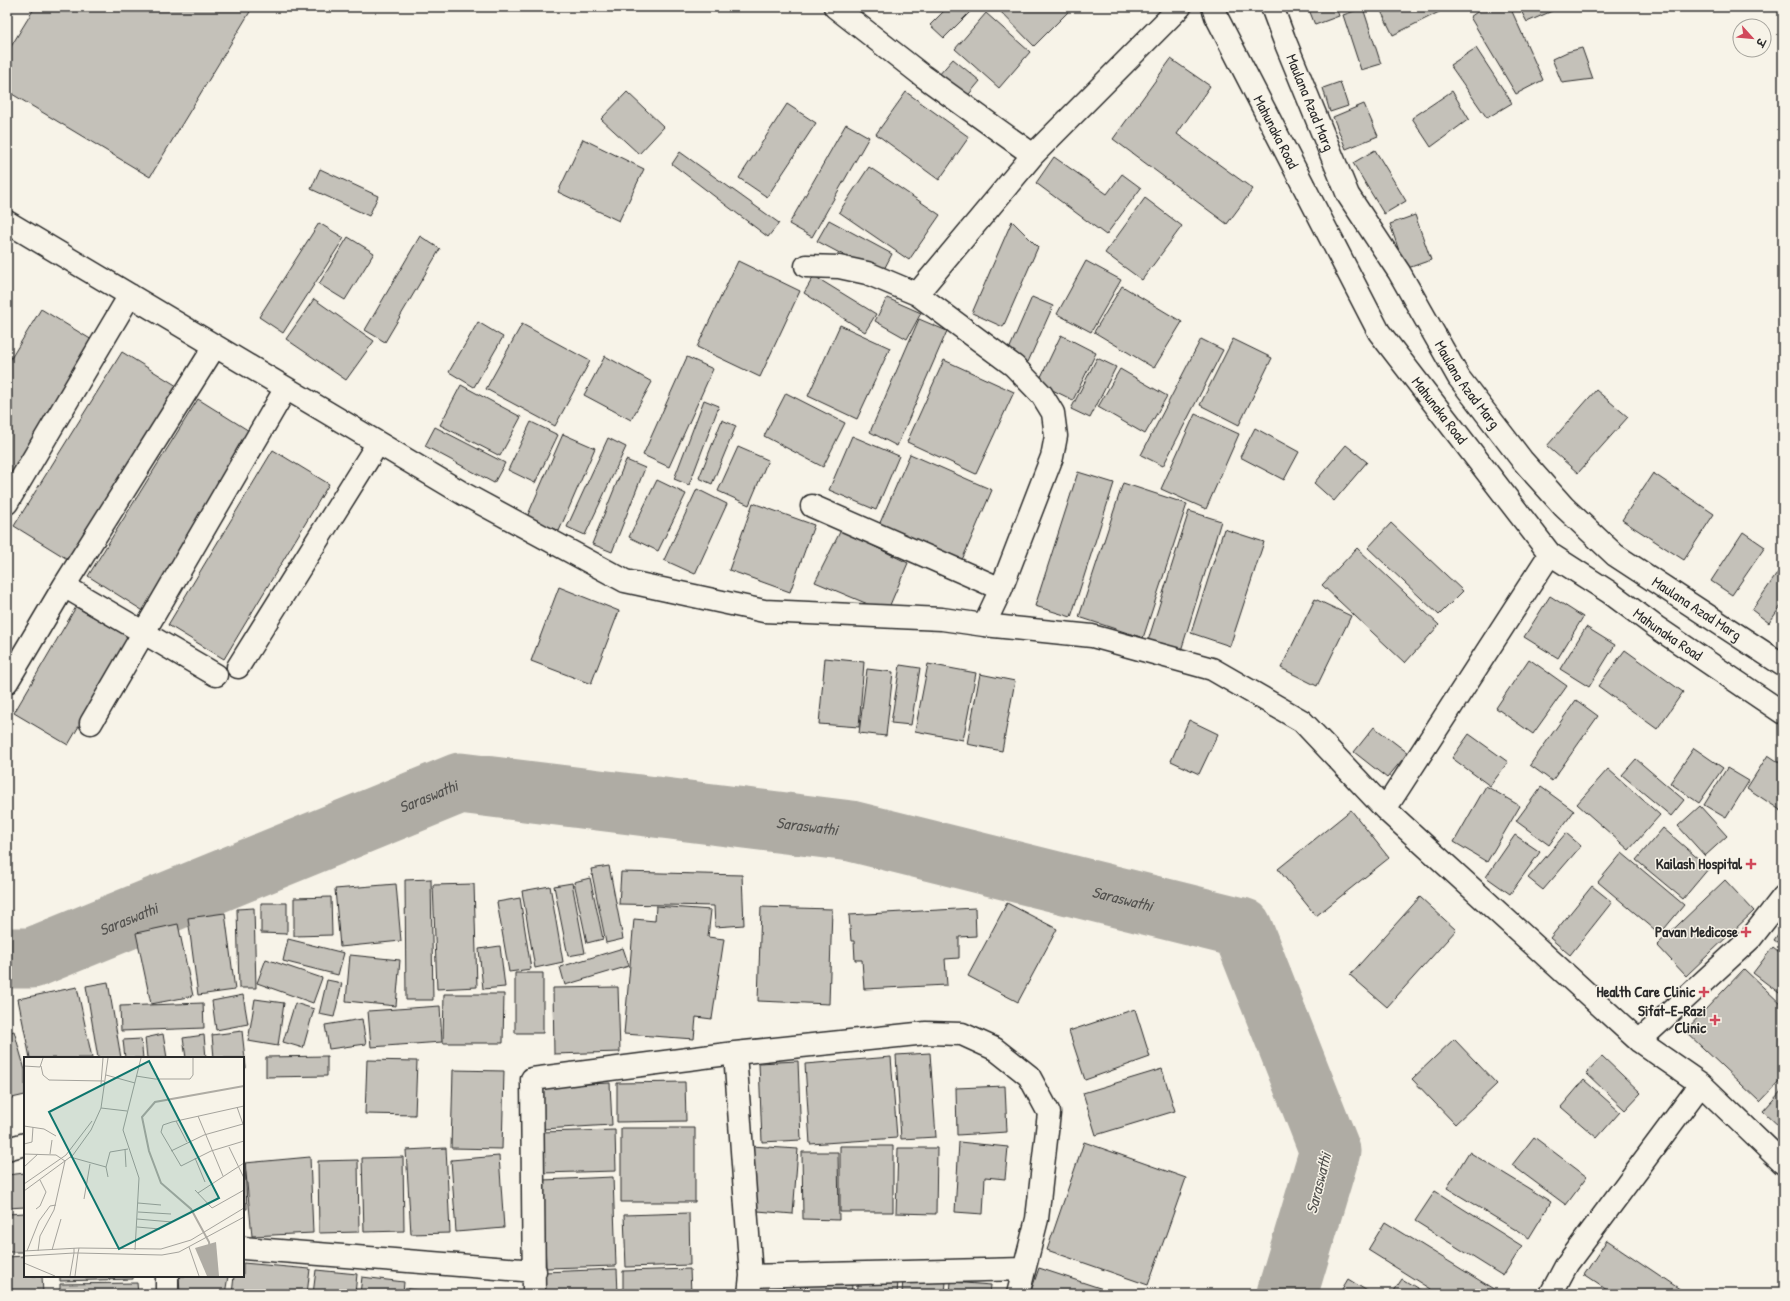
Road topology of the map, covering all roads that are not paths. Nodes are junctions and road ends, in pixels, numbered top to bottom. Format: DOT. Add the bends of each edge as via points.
graph roads {
  1 [pos="835,7"];
  2 [pos="1180,7"];
  3 [pos="1213,7"];
  4 [pos="1272,7"];
  5 [pos="1033,155"];
  6 [pos="7,222"];
  7 [pos="806,266"];
  8 [pos="917,294"];
  9 [pos="130,295"];
  10 [pos="215,346"];
  11 [pos="286,388"];
  12 [pos="378,443"];
  13 [pos="7,503"];
  14 [pos="812,506"];
  15 [pos="1550,554"];
  16 [pos="64,586"];
  17 [pos="1001,589"];
  18 [pos="984,625"];
  19 [pos="144,632"];
  20 [pos="1783,666"];
  21 [pos="238,667"];
  22 [pos="216,675"];
  23 [pos="7,682"];
  24 [pos="1783,713"];
  25 [pos="92,723"];
  26 [pos="1385,809"];
  27 [pos="1783,897"];
  28 [pos="1639,1041"];
  29 [pos="735,1053"];
  30 [pos="1701,1084"];
  31 [pos="24,1144"];
  32 [pos="7,1149"];
  33 [pos="1783,1163"];
  34 [pos="244,1248"];
  35 [pos="1024,1269"];
  36 [pos="535,1271"];
  37 [pos="167,1277"];
  38 [pos="750,1285"];
  39 [pos="167,1294"];
  40 [pos="534,1294"];
  41 [pos="1018,1294"];
  42 [pos="1551,1294"];
  1 -- 5 [label="street" via="923,76"];
  2 -- 5 [label="street"];
  3 -- 15 [label="street, Mahunaka Road" via="1379,332"];
  4 -- 20 [label="street, Maulana Azad Marg" via="1348,195 1399,272 1459,378 1517,454 1564,507 1615,555"];
  5 -- 8 [label="street"];
  6 -- 9 [label="street"];
  7 -- 8 [label="street" via="839,267 866,273"];
  8 -- 17 [label="street" via="1014,366 1042,395 1053,413 1056,436 1052,456"];
  9 -- 10 [label="street"];
  9 -- 13 [label="street"];
  10 -- 11 [label="street"];
  10 -- 16 [label="street"];
  11 -- 12 [label="street"];
  11 -- 19 [label="street"];
  12 -- 18 [label="street" via="464,494 625,581 764,611 942,619"];
  12 -- 21 [label="street"];
  14 -- 17 [label="street"];
  15 -- 24 [label="street, Mahunaka Road"];
  15 -- 26 [label="street"];
  16 -- 19 [label="street"];
  16 -- 23 [label="street"];
  17 -- 18 [label="street"];
  18 -- 26 [label="street" via="1092,636 1212,670 1302,721"];
  19 -- 22 [label="street"];
  19 -- 25 [label="street"];
  26 -- 28 [label="street"];
  27 -- 28 [label="street" via="1751,938"];
  28 -- 30 [label="street"];
  29 -- 35 [label="street" via="926,1033 962,1034 995,1049 1029,1076 1049,1113 1038,1219"];
  29 -- 36 [label="street" via="532,1079"];
  29 -- 38 [label="street"];
  30 -- 33 [label="street"];
  30 -- 42 [label="street" via="1567,1264"];
  31 -- 32 [label="street"];
  34 -- 36 [label="street"];
  35 -- 38 [label="street"];
  35 -- 41 [label="street"];
  36 -- 40 [label="street"];
  37 -- 39 [label="street"];
}
